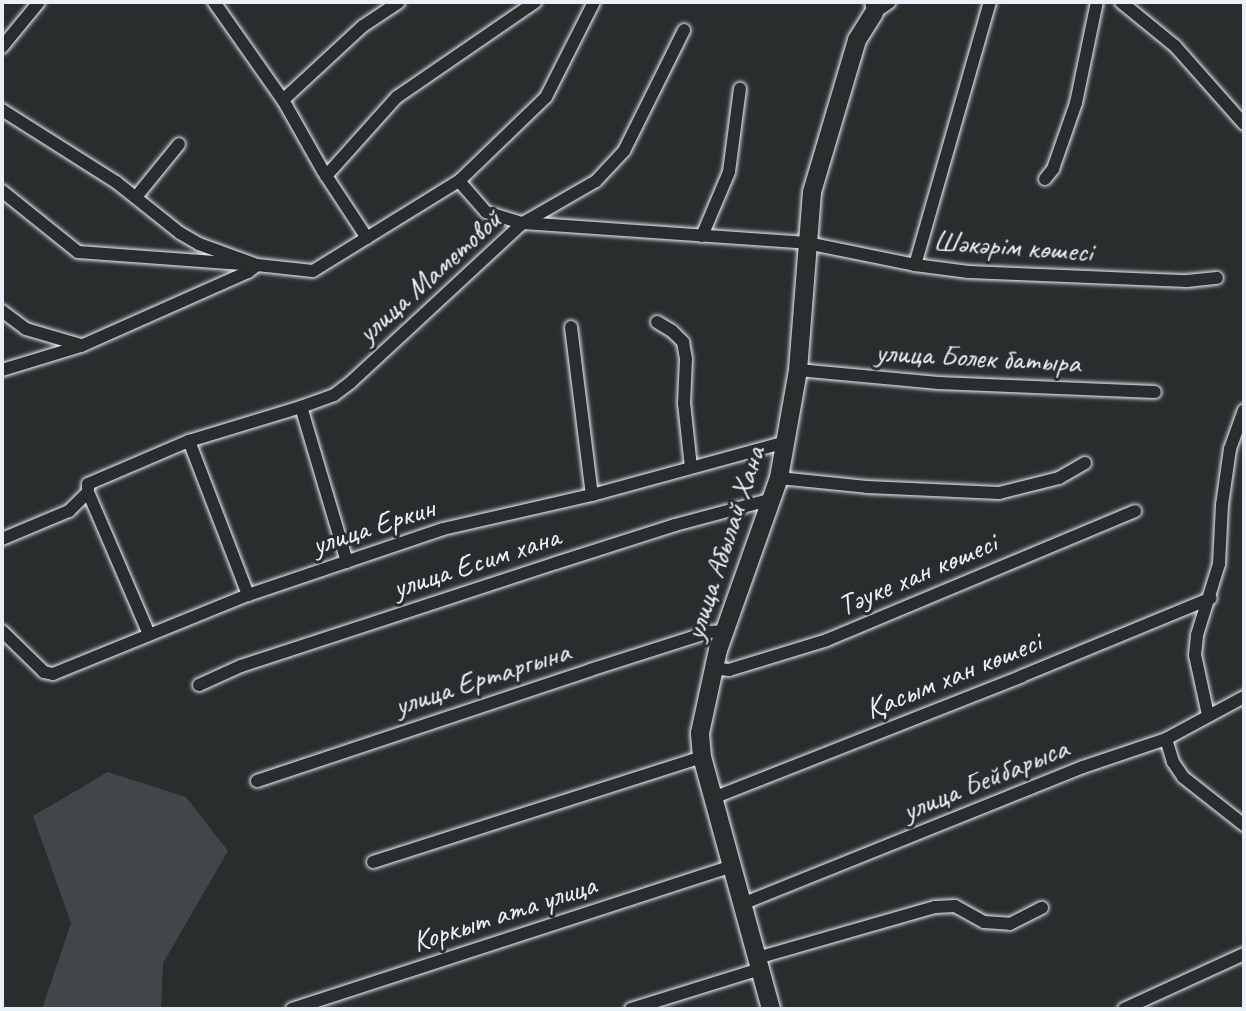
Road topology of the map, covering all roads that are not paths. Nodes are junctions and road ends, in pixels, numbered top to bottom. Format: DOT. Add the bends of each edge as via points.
graph roads {
  1 [pos="39,2"];
  2 [pos="214,2"];
  3 [pos="399,2"];
  4 [pos="535,2"];
  5 [pos="594,2"];
  6 [pos="890,2"];
  7 [pos="990,2"];
  8 [pos="1097,2"];
  9 [pos="1121,2"];
  10 [pos="872,7"];
  11 [pos="684,30"];
  12 [pos="2,47"];
  13 [pos="740,89"];
  14 [pos="283,100"];
  15 [pos="4,115"];
  16 [pos="1244,124"];
  17 [pos="179,144"];
  18 [pos="326,176"];
  19 [pos="1045,179"];
  20 [pos="459,180"];
  21 [pos="2,191"];
  22 [pos="136,197"];
  23 [pos="523,223"];
  24 [pos="702,236"];
  25 [pos="367,238"];
  26 [pos="807,243"];
  27 [pos="257,265"];
  28 [pos="915,265"];
  29 [pos="1217,278"];
  30 [pos="2,311"];
  31 [pos="657,322"];
  32 [pos="572,327"];
  33 [pos="81,346"];
  34 [pos="2,370"];
  35 [pos="798,370"];
  36 [pos="1156,392"];
  37 [pos="301,407"];
  38 [pos="1244,410"];
  39 [pos="188,441"];
  40 [pos="786,442"];
  41 [pos="1086,463"];
  42 [pos="691,467"];
  43 [pos="779,478"];
  44 [pos="88,492"];
  45 [pos="592,495"];
  46 [pos="773,499"];
  47 [pos="1135,511"];
  48 [pos="2,539"];
  49 [pos="347,562"];
  50 [pos="248,595"];
  51 [pos="1210,598"];
  52 [pos="2,631"];
  53 [pos="726,631"];
  54 [pos="149,634"];
  55 [pos="714,668"];
  56 [pos="199,685"];
  57 [pos="1244,697"];
  58 [pos="1208,715"];
  59 [pos="1166,739"];
  60 [pos="702,757"];
  61 [pos="257,781"];
  62 [pos="713,798"];
  63 [pos="1244,825"];
  64 [pos="373,862"];
  65 [pos="732,866"];
  66 [pos="743,904"];
  67 [pos="1042,908"];
  68 [pos="1244,954"];
  69 [pos="759,963"];
  70 [pos="292,1009"];
  71 [pos="631,1009"];
  72 [pos="771,1009"];
  73 [pos="1124,1009"];
  1 -- 12 [label="street"];
  2 -- 14 [label="street"];
  3 -- 14 [label="street" via="363,26"];
  4 -- 18 [label="street" via="397,97"];
  5 -- 20 [label="street" via="546,96"];
  6 -- 10 [label="street"];
  7 -- 28 [label="street"];
  8 -- 19 [label="street" via="1076,103 1053,169"];
  9 -- 16 [label="street" via="1175,46"];
  10 -- 26 [label="street, улица Абылай Хана" via="857,40 811,192"];
  11 -- 23 [label="street" via="624,151 596,181"];
  13 -- 24 [label="street" via="729,172"];
  14 -- 18 [label="street"];
  15 -- 22 [label="street"];
  17 -- 22 [label="street"];
  18 -- 25 [label="street"];
  20 -- 23 [label="street" via="486,212"];
  20 -- 25 [label="street"];
  21 -- 27 [label="street" via="78,252"];
  22 -- 27 [label="street" via="180,233"];
  23 -- 24 [label="street, улица Маметовой"];
  23 -- 37 [label="street, улица Маметовой" via="351,382 334,395"];
  24 -- 26 [label="street, улица Маметовой"];
  25 -- 27 [label="street" via="313,271"];
  26 -- 28 [label="street, Шәкәрім көшесі"];
  26 -- 35 [label="street, улица Абылай Хана"];
  27 -- 33 [label="street"];
  28 -- 29 [label="street, Шәкәрім көшесі" via="1079,278"];
  30 -- 33 [label="street" via="26,329"];
  31 -- 42 [label="street" via="683,342"];
  32 -- 45 [label="street"];
  33 -- 34 [label="street"];
  35 -- 36 [label="street, улица Болек батыра" via="938,383"];
  35 -- 40 [label="street, улица Абылай Хана"];
  37 -- 39 [label="street, улица Маметовой"];
  37 -- 49 [label="street"];
  38 -- 51 [label="street" via="1230,449 1219,564"];
  39 -- 44 [label="street, улица Маметовой" via="88,484"];
  39 -- 50 [label="street"];
  40 -- 42 [label="street, улица Еркин"];
  40 -- 43 [label="street, улица Абылай Хана"];
  41 -- 43 [label="street" via="1059,478 999,493"];
  42 -- 45 [label="street, улица Еркин"];
  43 -- 46 [label="street, улица Абылай Хана"];
  44 -- 48 [label="street" via="69,511"];
  44 -- 54 [label="street"];
  45 -- 49 [label="street, улица Еркин" via="443,529"];
  46 -- 53 [label="street, улица Абылай Хана"];
  46 -- 56 [label="street, улица Есим хана" via="556,563 241,666"];
  47 -- 55 [label="street, Тәуке хан көшесі" via="827,640 729,670"];
  49 -- 50 [label="street, улица Еркин"];
  50 -- 54 [label="street, улица Еркин"];
  51 -- 58 [label="street" via="1195,655"];
  51 -- 62 [label="street, Қасым хан көшесі"];
  52 -- 54 [label="street, улица Еркин" via="44,672 53,674"];
  53 -- 55 [label="street, улица Абылай Хана"];
  53 -- 61 [label="street, улица Ертаргына" via="709,632 590,670"];
  55 -- 60 [label="street, улица Абылай Хана" via="700,733"];
  57 -- 58 [label="street, улица Бейбарыса"];
  58 -- 59 [label="street, улица Бейбарыса"];
  59 -- 63 [label="street" via="1183,777"];
  59 -- 66 [label="street, улица Бейбарыса" via="1083,767"];
  60 -- 62 [label="street, улица Абылай Хана"];
  60 -- 64 [label="street"];
  62 -- 65 [label="street, улица Абылай Хана"];
  65 -- 66 [label="street, улица Абылай Хана"];
  65 -- 70 [label="street, Коркыт ата улица"];
  66 -- 69 [label="street, улица Абылай Хана"];
  67 -- 69 [label="street" via="1010,923 984,922 955,906 935,907"];
  68 -- 73 [label="street"];
  69 -- 71 [label="street"];
  69 -- 72 [label="street, улица Абылай Хана"];
}
